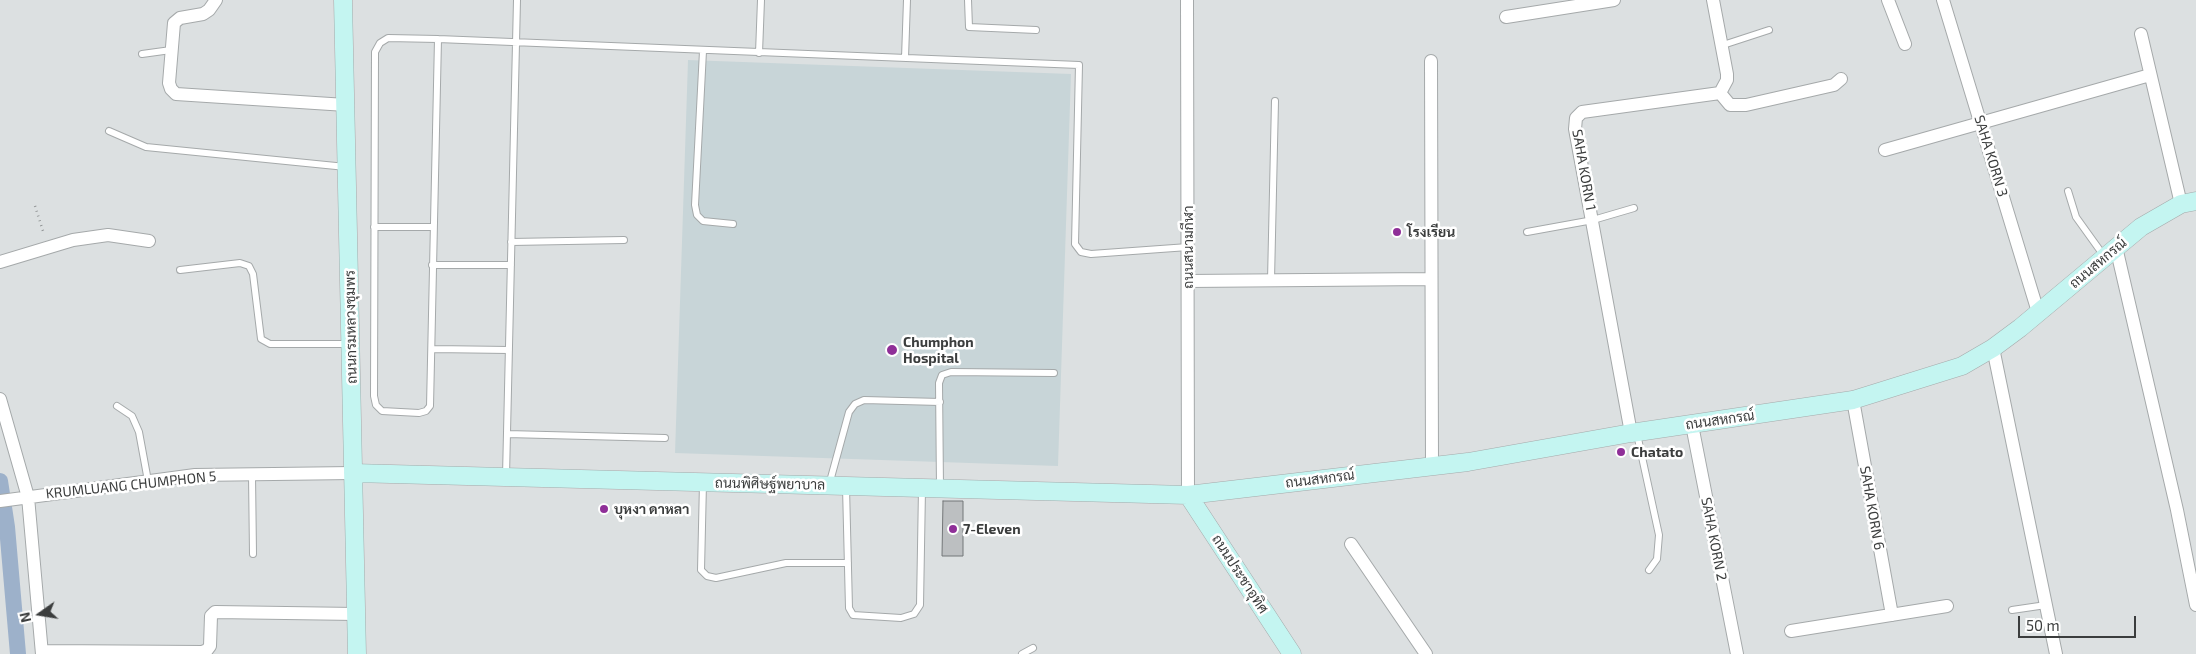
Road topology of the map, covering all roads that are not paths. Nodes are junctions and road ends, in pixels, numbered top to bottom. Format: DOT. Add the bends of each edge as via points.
graph roads {
  1 [pos="216,0"];
  2 [pos="343,0"];
  3 [pos="517,0"];
  4 [pos="761,0"];
  5 [pos="907,0"];
  6 [pos="968,0"];
  7 [pos="1187,0"];
  8 [pos="1614,0"];
  9 [pos="1713,0"];
  10 [pos="1888,0"];
  11 [pos="1943,0"];
  12 [pos="1506,17"];
  13 [pos="1036,30"];
  14 [pos="1770,30"];
  15 [pos="2141,34"];
  16 [pos="438,39"];
  17 [pos="516,43"];
  18 [pos="1905,44"];
  19 [pos="1723,45"];
  20 [pos="171,50"];
  21 [pos="703,51"];
  22 [pos="759,53"];
  23 [pos="142,54"];
  24 [pos="905,58"];
  25 [pos="1430,61"];
  26 [pos="2150,75"];
  27 [pos="1842,79"];
  28 [pos="1720,93"];
  29 [pos="1275,101"];
  30 [pos="346,105"];
  31 [pos="1981,123"];
  32 [pos="109,131"];
  33 [pos="1885,150"];
  34 [pos="347,167"];
  35 [pos="2068,191"];
  36 [pos="2188,202"];
  37 [pos="1634,208"];
  38 [pos="1593,220"];
  39 [pos="733,224"];
  40 [pos="374,227"];
  41 [pos="432,227"];
  42 [pos="1528,232"];
  43 [pos="624,240"];
  44 [pos="149,241"];
  45 [pos="511,242"];
  46 [pos="1188,247"];
  47 [pos="2110,252"];
  48 [pos="0,262"];
  49 [pos="432,265"];
  50 [pos="511,265"];
  51 [pos="180,270"];
  52 [pos="1432,279"];
  53 [pos="1271,280"];
  54 [pos="1188,281"];
  55 [pos="2038,312"];
  56 [pos="352,344"];
  57 [pos="1993,348"];
  58 [pos="433,349"];
  59 [pos="509,350"];
  60 [pos="1054,373"];
  61 [pos="0,399"];
  62 [pos="1853,400"];
  63 [pos="940,402"];
  64 [pos="117,406"];
  65 [pos="1692,425"];
  66 [pos="1634,432"];
  67 [pos="507,434"];
  68 [pos="666,438"];
  69 [pos="1432,466"];
  70 [pos="353,473"];
  71 [pos="252,475"];
  72 [pos="506,477"];
  73 [pos="148,481"];
  74 [pos="703,482"];
  75 [pos="837,485"];
  76 [pos="922,488"];
  77 [pos="940,488"];
  78 [pos="1188,495"];
  79 [pos="24,498"];
  80 [pos="0,501"];
  81 [pos="1351,544"];
  82 [pos="253,554"];
  83 [pos="848,563"];
  84 [pos="1649,570"];
  85 [pos="2046,605"];
  86 [pos="2196,605"];
  87 [pos="1946,606"];
  88 [pos="2012,610"];
  89 [pos="356,614"];
  90 [pos="1892,615"];
  91 [pos="1792,631"];
  92 [pos="1033,648"];
  93 [pos="42,652"];
  94 [pos="1288,653"];
  95 [pos="357,654"];
  96 [pos="1022,654"];
  97 [pos="1426,654"];
  98 [pos="1737,654"];
  99 [pos="2056,654"];
  1 -- 20 [label="street" via="203,14 180,18 174,23"];
  2 -- 30 [label="street, ถนนกรมหลวงชุมพร"];
  3 -- 17 [label="lane"];
  4 -- 22 [label="lane"];
  5 -- 24 [label="lane"];
  6 -- 13 [label="lane" via="969,27"];
  7 -- 46 [label="street, ถนนสนามกีฬา"];
  8 -- 12 [label="street"];
  9 -- 19 [label="street"];
  10 -- 18 [label="street"];
  11 -- 31 [label="street, SAHA KORN 3"];
  14 -- 19 [label="lane"];
  15 -- 26 [label="street"];
  16 -- 17 [label="lane"];
  16 -- 40 [label="lane" via="388,38 374,52"];
  16 -- 41 [label="lane"];
  17 -- 21 [label="lane"];
  17 -- 45 [label="lane"];
  19 -- 28 [label="street" via="1727,80"];
  20 -- 23 [label="lane"];
  20 -- 30 [label="street" via="169,83 176,94"];
  21 -- 22 [label="lane"];
  21 -- 39 [label="lane" via="695,205 697,215 703,221"];
  22 -- 24 [label="lane"];
  24 -- 46 [label="lane" via="1079,65 1075,244 1081,252 1090,254"];
  25 -- 52 [label="street"];
  26 -- 31 [label="street"];
  26 -- 36 [label="street"];
  27 -- 28 [label="street" via="1834,85 1746,105 1730,105"];
  28 -- 38 [label="street, SAHA KORN 1" via="1582,112 1576,118 1575,129"];
  29 -- 53 [label="lane"];
  30 -- 34 [label="street, ถนนกรมหลวงชุมพร"];
  31 -- 33 [label="street"];
  31 -- 55 [label="street, SAHA KORN 3"];
  32 -- 34 [label="lane" via="146,147"];
  34 -- 56 [label="street, ถนนกรมหลวงชุมพร"];
  35 -- 47 [label="lane" via="2076,217"];
  36 -- 47 [label="street, ถนนสหกรณ์" via="2141,227"];
  37 -- 38 [label="lane"];
  38 -- 42 [label="lane"];
  38 -- 66 [label="street, SAHA KORN 1"];
  40 -- 41 [label="lane"];
  40 -- 58 [label="lane" via="374,396 382,411 426,411 430,406"];
  41 -- 49 [label="lane"];
  43 -- 45 [label="lane"];
  44 -- 48 [label="street" via="108,236 73,240"];
  45 -- 50 [label="lane"];
  46 -- 54 [label="street, ถนนสนามกีฬา"];
  47 -- 55 [label="street, ถนนสหกรณ์"];
  47 -- 86 [label="street" via="2177,510"];
  49 -- 50 [label="lane"];
  49 -- 58 [label="lane"];
  50 -- 59 [label="lane"];
  51 -- 56 [label="lane" via="240,263 249,266 253,274 262,339 270,344"];
  52 -- 53 [label="street"];
  52 -- 69 [label="street"];
  53 -- 54 [label="street"];
  54 -- 78 [label="street, ถนนสนามกีฬา"];
  55 -- 57 [label="street, ถนนสหกรณ์"];
  56 -- 70 [label="street, ถนนกรมหลวงชุมพร"];
  57 -- 62 [label="street, ถนนสหกรณ์" via="1962,366"];
  57 -- 85 [label="street"];
  58 -- 59 [label="lane"];
  59 -- 67 [label="lane"];
  60 -- 63 [label="lane" via="951,372 942,375 939,383"];
  61 -- 79 [label="street"];
  62 -- 65 [label="street, ถนนสหกรณ์"];
  62 -- 90 [label="street, SAHA KORN 6"];
  63 -- 75 [label="lane" via="864,400 855,404 849,412"];
  63 -- 77 [label="lane"];
  64 -- 73 [label="lane" via="132,416 139,432"];
  65 -- 66 [label="street, ถนนสหกรณ์"];
  65 -- 98 [label="street, SAHA KORN 2"];
  66 -- 69 [label="street, ถนนสหกรณ์"];
  66 -- 84 [label="lane" via="1659,535 1657,559"];
  67 -- 68 [label="lane"];
  67 -- 72 [label="lane"];
  69 -- 78 [label="street, ถนนสหกรณ์"];
  70 -- 71 [label="street, KRUMLUANG CHUMPHON 5"];
  70 -- 72 [label="street, ถนนพิศิษฐ์พยาบาล"];
  70 -- 89 [label="street, ถนนกรมหลวงชุมพร"];
  71 -- 73 [label="street, KRUMLUANG CHUMPHON 5" via="195,475"];
  71 -- 82 [label="lane"];
  72 -- 74 [label="street, ถนนพิศิษฐ์พยาบาล"];
  73 -- 79 [label="street, KRUMLUANG CHUMPHON 5"];
  74 -- 75 [label="street, ถนนพิศิษฐ์พยาบาล"];
  74 -- 83 [label="lane" via="701,570 707,576 716,578 786,563"];
  75 -- 76 [label="street, ถนนพิศิษฐ์พยาบาล"];
  75 -- 83 [label="lane"];
  76 -- 77 [label="street, ถนนพิศิษฐ์พยาบาล"];
  76 -- 83 [label="lane" via="920,605 914,614 901,618 853,615 849,608"];
  77 -- 78 [label="street, ถนนพิศิษฐ์พยาบาล"];
  78 -- 94 [label="street, ถนนประชาอุทิศ"];
  79 -- 80 [label="street, KRUMLUANG CHUMPHON 5"];
  79 -- 93 [label="street"];
  81 -- 97 [label="street"];
  85 -- 88 [label="lane"];
  85 -- 99 [label="street"];
  87 -- 90 [label="street"];
  89 -- 93 [label="street" via="220,611 211,616 210,646 202,652"];
  89 -- 95 [label="street, ถนนกรมหลวงชุมพร"];
  90 -- 91 [label="street"];
  92 -- 96 [label="lane"];
}
